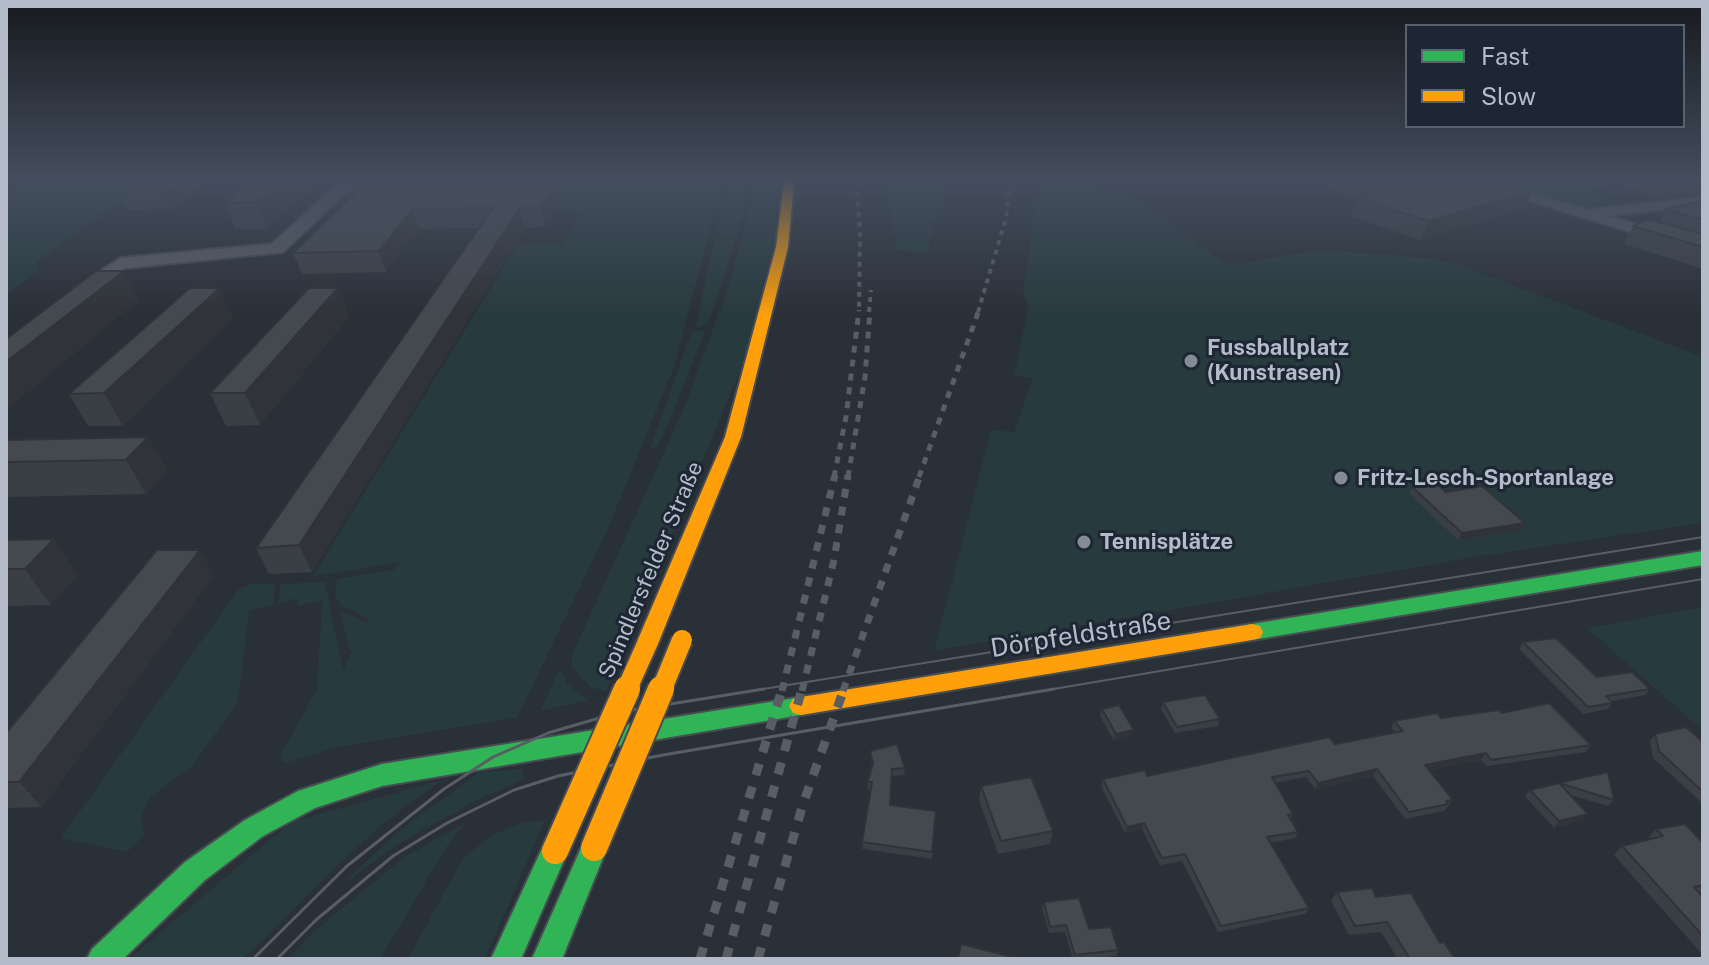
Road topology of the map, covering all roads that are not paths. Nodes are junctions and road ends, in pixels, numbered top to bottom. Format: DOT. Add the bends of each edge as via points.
graph roads {
  1 [pos="301,227"];
  2 [pos="784,227"];
  3 [pos="802,227"];
  4 [pos="1629,227"];
  5 [pos="1703,249"];
  6 [pos="794,277"];
  7 [pos="66,301"];
  8 [pos="1703,558"];
  9 [pos="684,633"];
  10 [pos="102,959"];
  11 [pos="506,959"];
  12 [pos="547,959"];
  1 -- 7 [label="street" via="277,249 121,263"];
  2 -- 11 [label="main road, Spindlersfelder Straße, bridge" via="733,437"];
  3 -- 6 [label="main road"];
  4 -- 5 [label="street"];
  8 -- 10 [label="main road, Dörpfeldstraße" via="382,775 307,799 254,828 195,871"];
  9 -- 12 [label="main road, bridge"];
}
